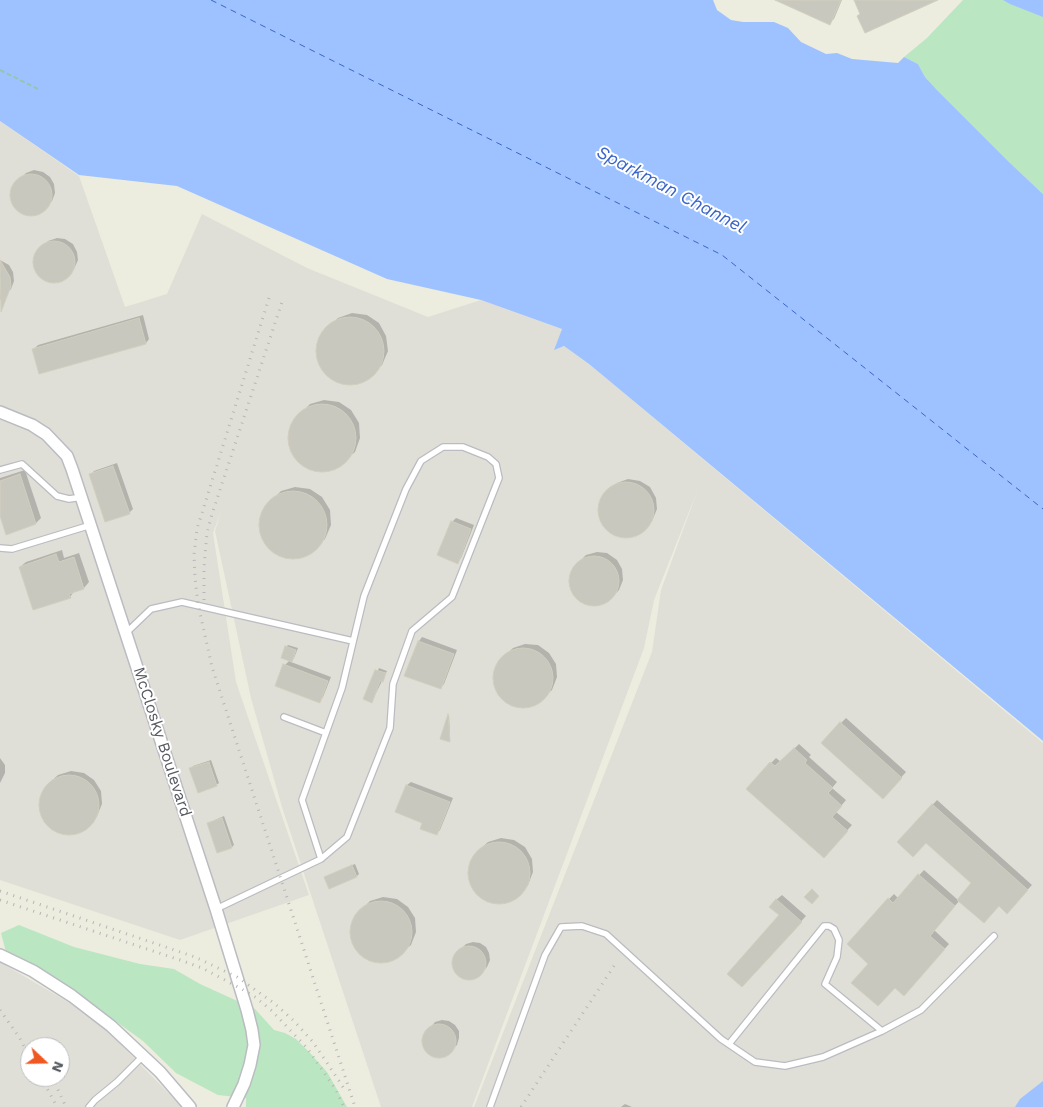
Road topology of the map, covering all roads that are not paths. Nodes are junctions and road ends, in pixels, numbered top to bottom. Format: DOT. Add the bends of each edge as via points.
graph roads {
  1 [pos="0,412"];
  2 [pos="0,470"];
  3 [pos="82,497"];
  4 [pos="91,526"];
  5 [pos="0,548"];
  6 [pos="126,633"];
  7 [pos="353,642"];
  8 [pos="284,717"];
  9 [pos="326,733"];
  10 [pos="321,860"];
  11 [pos="216,909"];
  12 [pos="994,936"];
  13 [pos="0,955"];
  14 [pos="882,1031"];
  15 [pos="729,1044"];
  16 [pos="143,1056"];
  17 [pos="90,1107"];
  18 [pos="190,1107"];
  19 [pos="233,1107"];
  20 [pos="490,1107"];
  1 -- 3 [label="street, McClosky Boulevard" via="32,425 58,444 67,456"];
  2 -- 3 [label="lane" via="22,464 57,496 69,499"];
  3 -- 4 [label="street, McClosky Boulevard"];
  4 -- 5 [label="lane" via="12,549"];
  4 -- 6 [label="street, McClosky Boulevard"];
  6 -- 7 [label="lane" via="151,609 182,602"];
  6 -- 11 [label="street, McClosky Boulevard"];
  7 -- 9 [label="lane" via="342,688"];
  7 -- 10 [label="lane" via="364,596 406,489 421,461 443,447 462,447 488,457 496,464 499,478 452,597 412,631 393,684 387,737 346,837"];
  8 -- 9 [label="lane"];
  9 -- 10 [label="lane" via="302,800"];
  10 -- 11 [label="lane"];
  11 -- 19 [label="street, McClosky Boulevard" via="254,1045 244,1084"];
  12 -- 14 [label="lane" via="921,1010"];
  13 -- 16 [label="street" via="72,996"];
  14 -- 15 [label="lane" via="823,1057 785,1066 755,1062"];
  14 -- 15 [label="lane" via="825,984 837,957 839,940 834,929 824,926"];
  15 -- 20 [label="lane" via="606,934 582,926 560,927 545,955"];
  16 -- 17 [label="lane"];
  16 -- 18 [label="street"];
}
